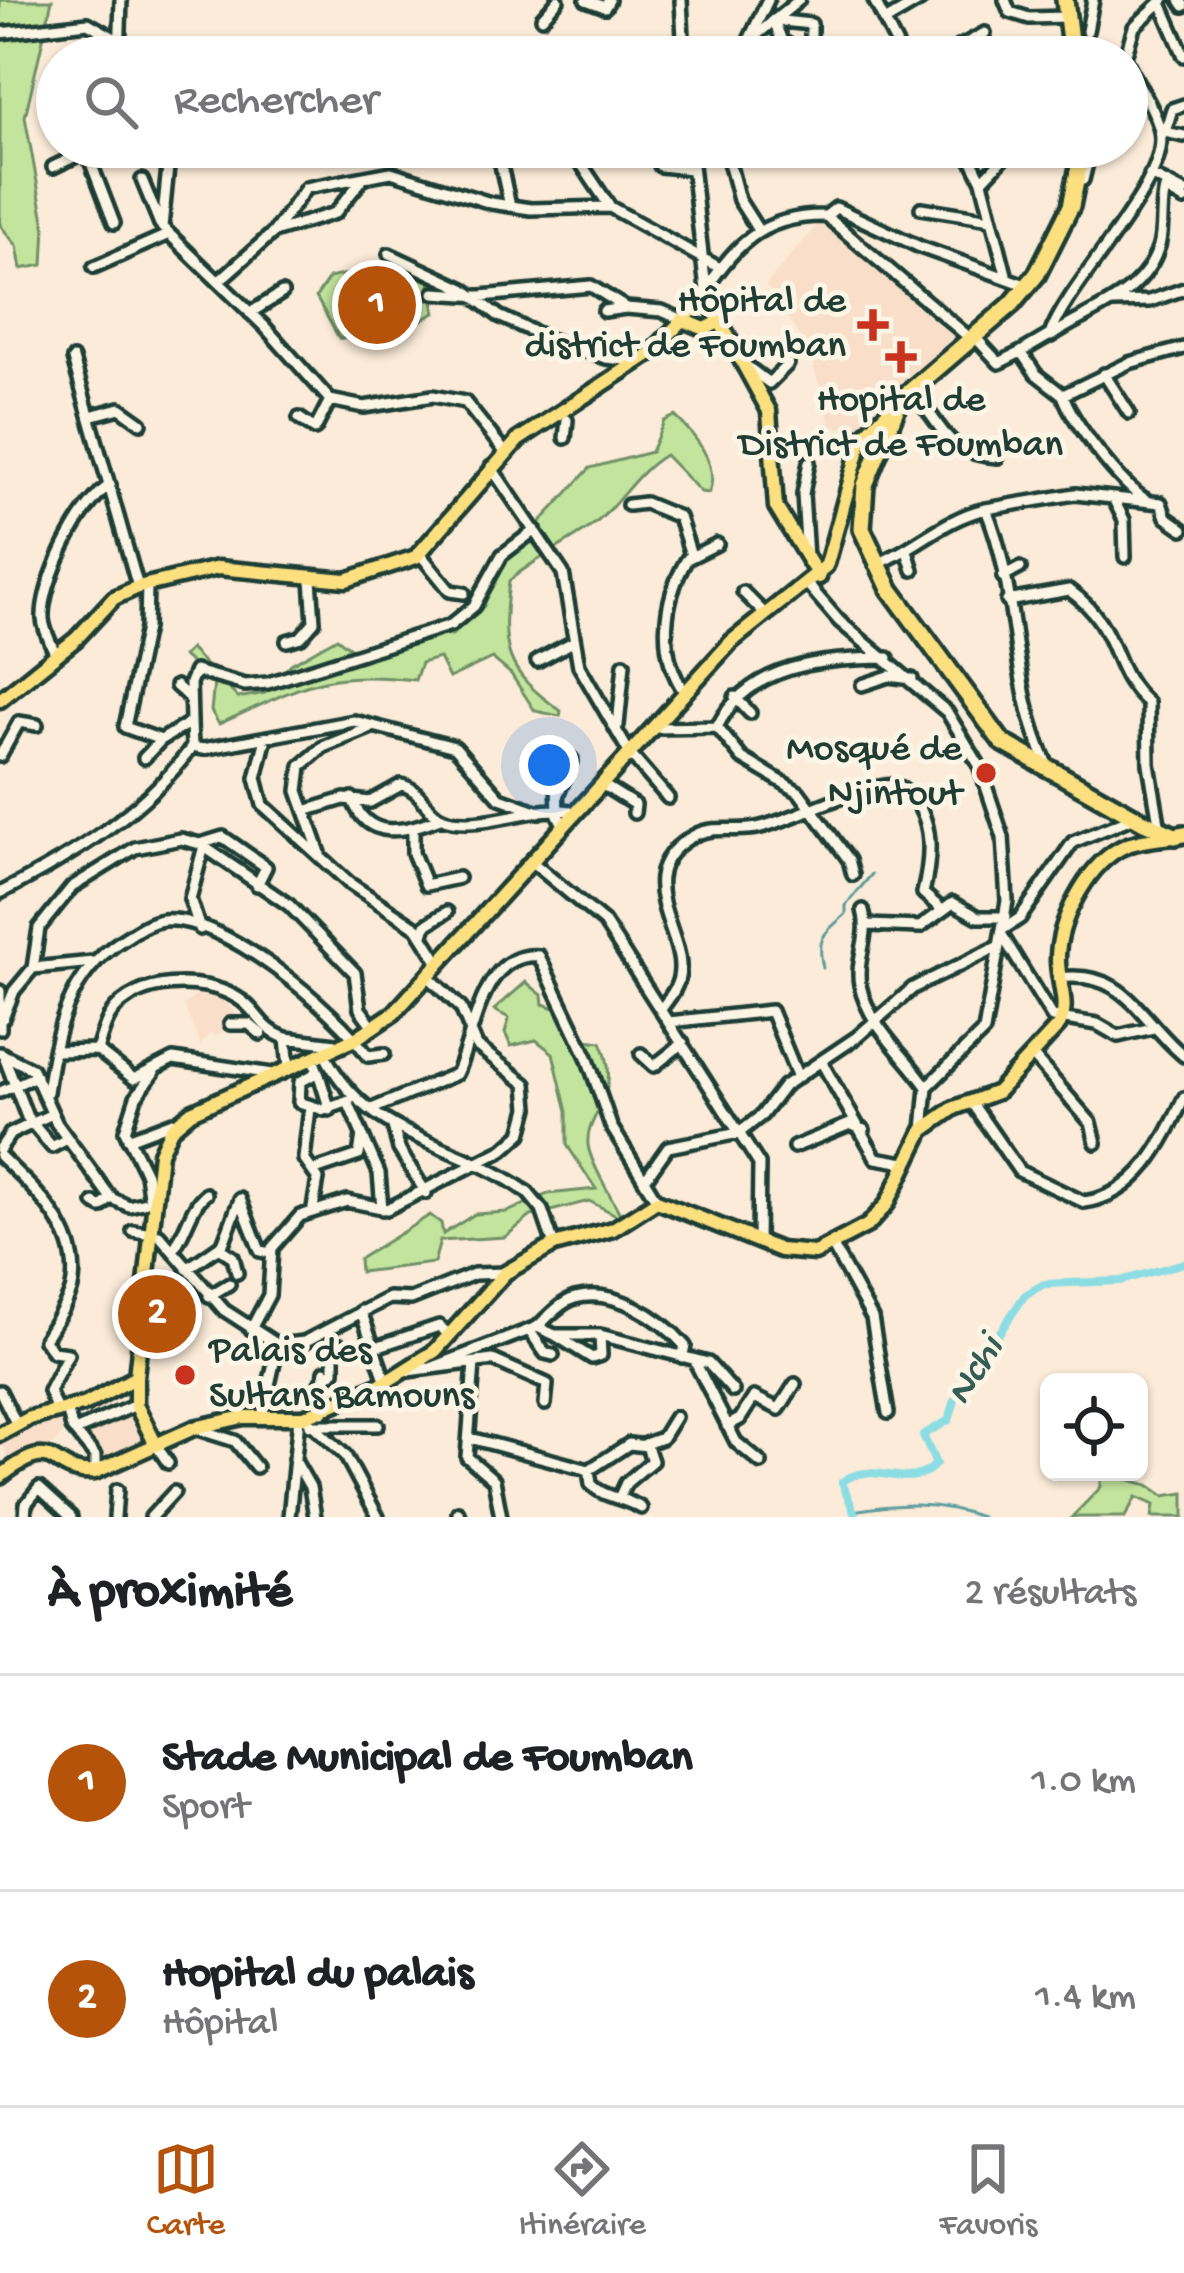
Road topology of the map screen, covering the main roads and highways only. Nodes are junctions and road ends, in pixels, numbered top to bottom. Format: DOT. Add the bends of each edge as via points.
graph roads {
  1 [pos="1081,168"];
  2 [pos="877,431"];
  3 [pos="818,568"];
  4 [pos="0,700"];
  5 [pos="1176,835"];
  6 [pos="136,1378"];
  7 [pos="0,1434"];
  8 [pos="156,1445"];
  9 [pos="0,1477"];
  1 -- 2 [label="highway" via="1060,234 1028,286 905,395"];
  2 -- 3 [label="main road"];
  2 -- 5 [label="highway" via="861,508 875,565 998,736 1051,773"];
  3 -- 4 [label="main road" via="776,507 771,419 744,364 702,311 505,452 420,554 357,579 218,568 142,585 114,598"];
  3 -- 6 [label="main road" via="731,643 374,1028 318,1061 182,1118 162,1145 149,1202"];
  5 -- 8 [label="main road" via="1128,844 1097,868 1063,927 1064,1016 997,1092 923,1130 882,1210 832,1245 800,1255 656,1201 613,1229 554,1245 505,1273 450,1335 386,1382 304,1420 262,1416 194,1428"];
  6 -- 7 [label="main road"];
  6 -- 8 [label="main road" via="136,1405"];
  8 -- 9 [label="main road" via="95,1472 44,1453"];
}
